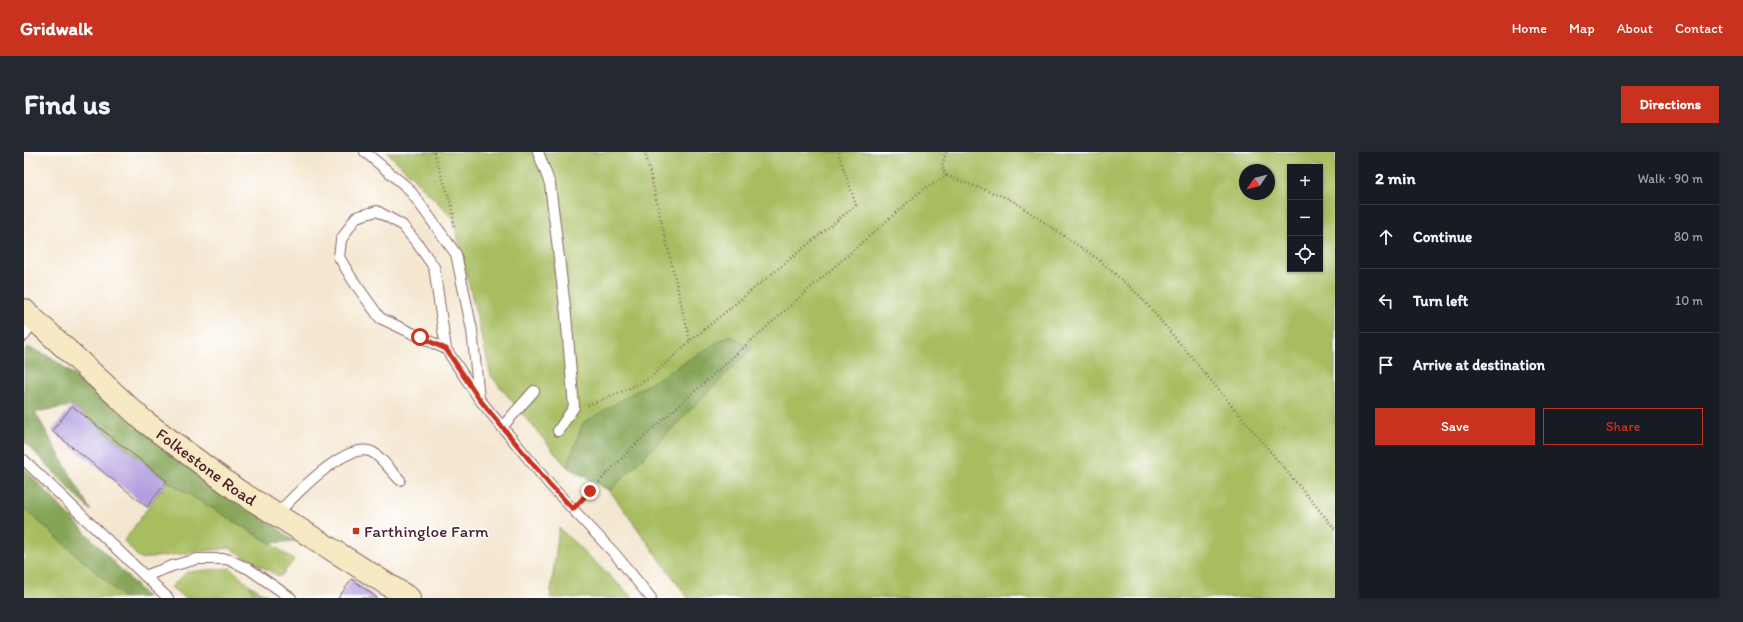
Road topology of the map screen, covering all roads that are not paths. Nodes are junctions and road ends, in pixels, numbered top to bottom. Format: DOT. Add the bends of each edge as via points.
graph roads {
  1 [pos="365,152"];
  2 [pos="538,152"];
  3 [pos="27,322"];
  4 [pos="446,349"];
  5 [pos="534,391"];
  6 [pos="480,400"];
  7 [pos="502,427"];
  8 [pos="558,431"];
  9 [pos="24,460"];
  10 [pos="400,480"];
  11 [pos="276,515"];
  12 [pos="145,576"];
  13 [pos="168,598"];
  14 [pos="290,598"];
  15 [pos="409,598"];
  16 [pos="651,598"];
  1 -- 6 [label="lane" via="409,189 456,254 472,330"];
  2 -- 8 [label="lane" via="550,184 574,407"];
  3 -- 11 [label="main road, Folkestone Road" via="144,421 237,490"];
  4 -- 4 [label="lane" via="380,318 352,279 339,257 341,240 356,217 377,211 402,225 434,267"];
  4 -- 6 [label="lane"];
  5 -- 7 [label="lane"];
  6 -- 7 [label="lane"];
  7 -- 16 [label="lane"];
  9 -- 12 [label="lane"];
  10 -- 11 [label="lane" via="373,452 361,449 344,456 308,482"];
  11 -- 15 [label="main road, Folkestone Road"];
  12 -- 13 [label="lane"];
  12 -- 14 [label="lane" via="197,559 227,559 249,569"];
}
